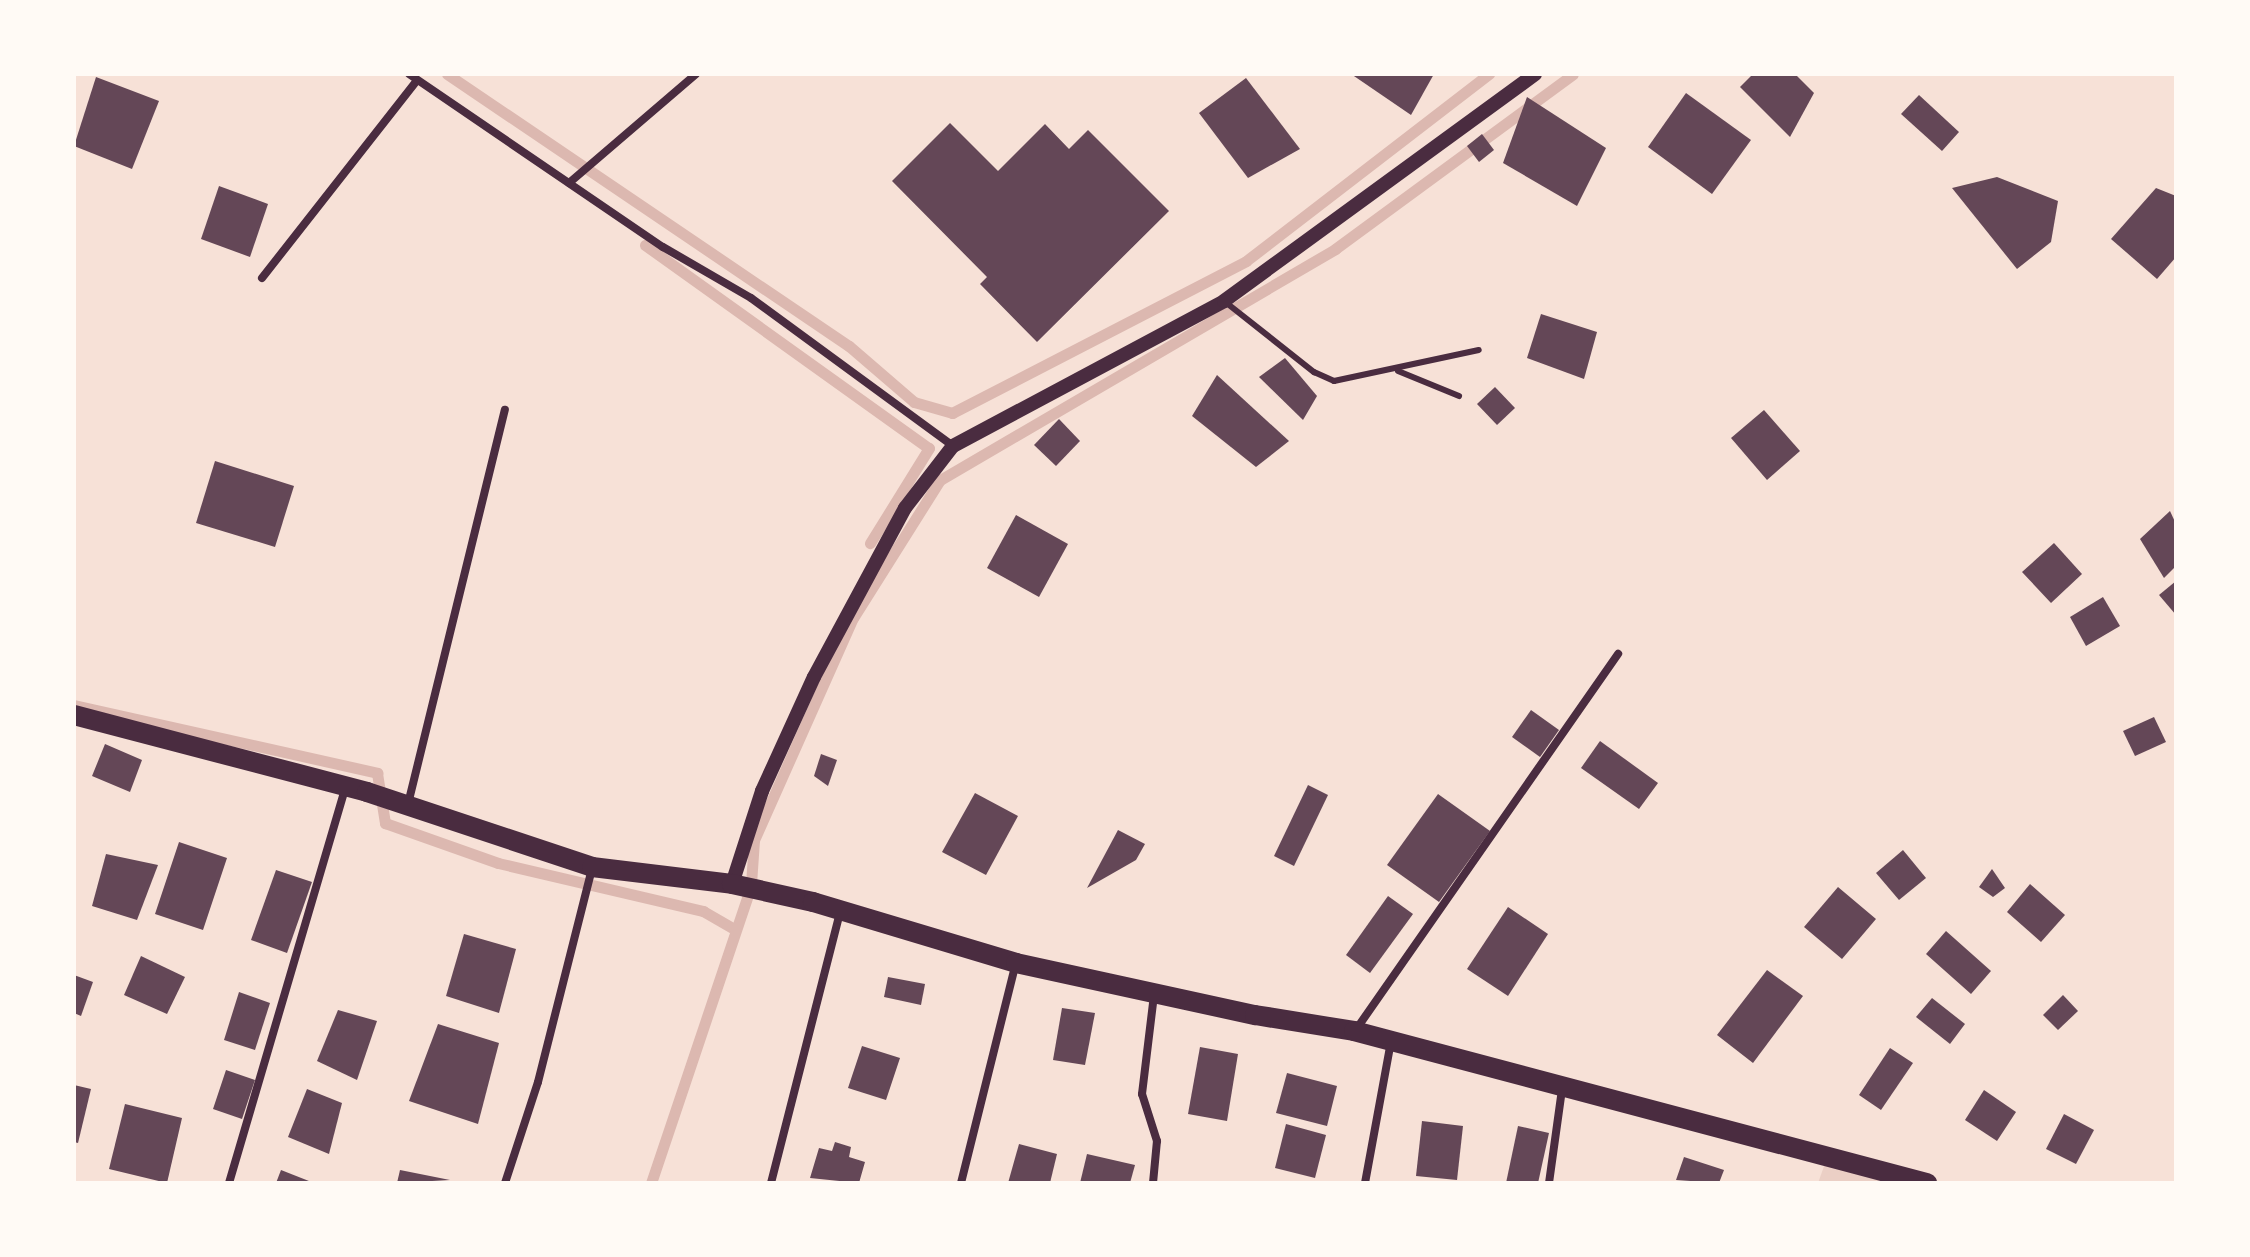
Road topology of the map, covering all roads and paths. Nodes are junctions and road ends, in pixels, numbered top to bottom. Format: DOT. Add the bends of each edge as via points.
graph roads {
  1 [pos="409,74"];
  2 [pos="696,74"];
  3 [pos="1535,74"];
  4 [pos="417,80"];
  5 [pos="569,183"];
  6 [pos="262,278"];
  7 [pos="1224,301"];
  8 [pos="1479,350"];
  9 [pos="1398,371"];
  10 [pos="1459,396"];
  11 [pos="505,410"];
  12 [pos="953,446"];
  13 [pos="1618,654"];
  14 [pos="74,715"];
  15 [pos="346,787"];
  16 [pos="402,803"];
  17 [pos="592,867"];
  18 [pos="732,884"];
  19 [pos="841,911"];
  20 [pos="1016,963"];
  21 [pos="1155,990"];
  22 [pos="1354,1031"];
  23 [pos="1391,1041"];
  24 [pos="1562,1089"];
  25 [pos="229,1183"];
  26 [pos="505,1183"];
  27 [pos="771,1183"];
  28 [pos="961,1183"];
  29 [pos="1153,1183"];
  30 [pos="1365,1183"];
  31 [pos="1549,1183"];
  32 [pos="1927,1183"];
  1 -- 4 [label="street"];
  2 -- 5 [label="street"];
  3 -- 7 [label="street"];
  4 -- 5 [label="street"];
  4 -- 6 [label="street"];
  5 -- 12 [label="street" via="751,298"];
  7 -- 9 [label="lane" via="1314,372 1334,381"];
  7 -- 12 [label="street"];
  8 -- 9 [label="lane"];
  9 -- 10 [label="lane"];
  11 -- 16 [label="street"];
  12 -- 18 [label="street" via="905,508 814,677 762,791"];
  13 -- 22 [label="street"];
  14 -- 15 [label="main road"];
  15 -- 16 [label="main road"];
  15 -- 25 [label="street"];
  16 -- 17 [label="main road"];
  17 -- 18 [label="main road"];
  17 -- 26 [label="street" via="538,1082"];
  18 -- 19 [label="main road"];
  19 -- 20 [label="main road"];
  19 -- 27 [label="street"];
  20 -- 21 [label="main road"];
  20 -- 28 [label="street"];
  21 -- 22 [label="main road" via="1255,1015"];
  21 -- 29 [label="street" via="1142,1094 1157,1141"];
  22 -- 23 [label="main road"];
  23 -- 24 [label="main road"];
  23 -- 30 [label="street"];
  24 -- 31 [label="street"];
  24 -- 32 [label="main road"];
}
